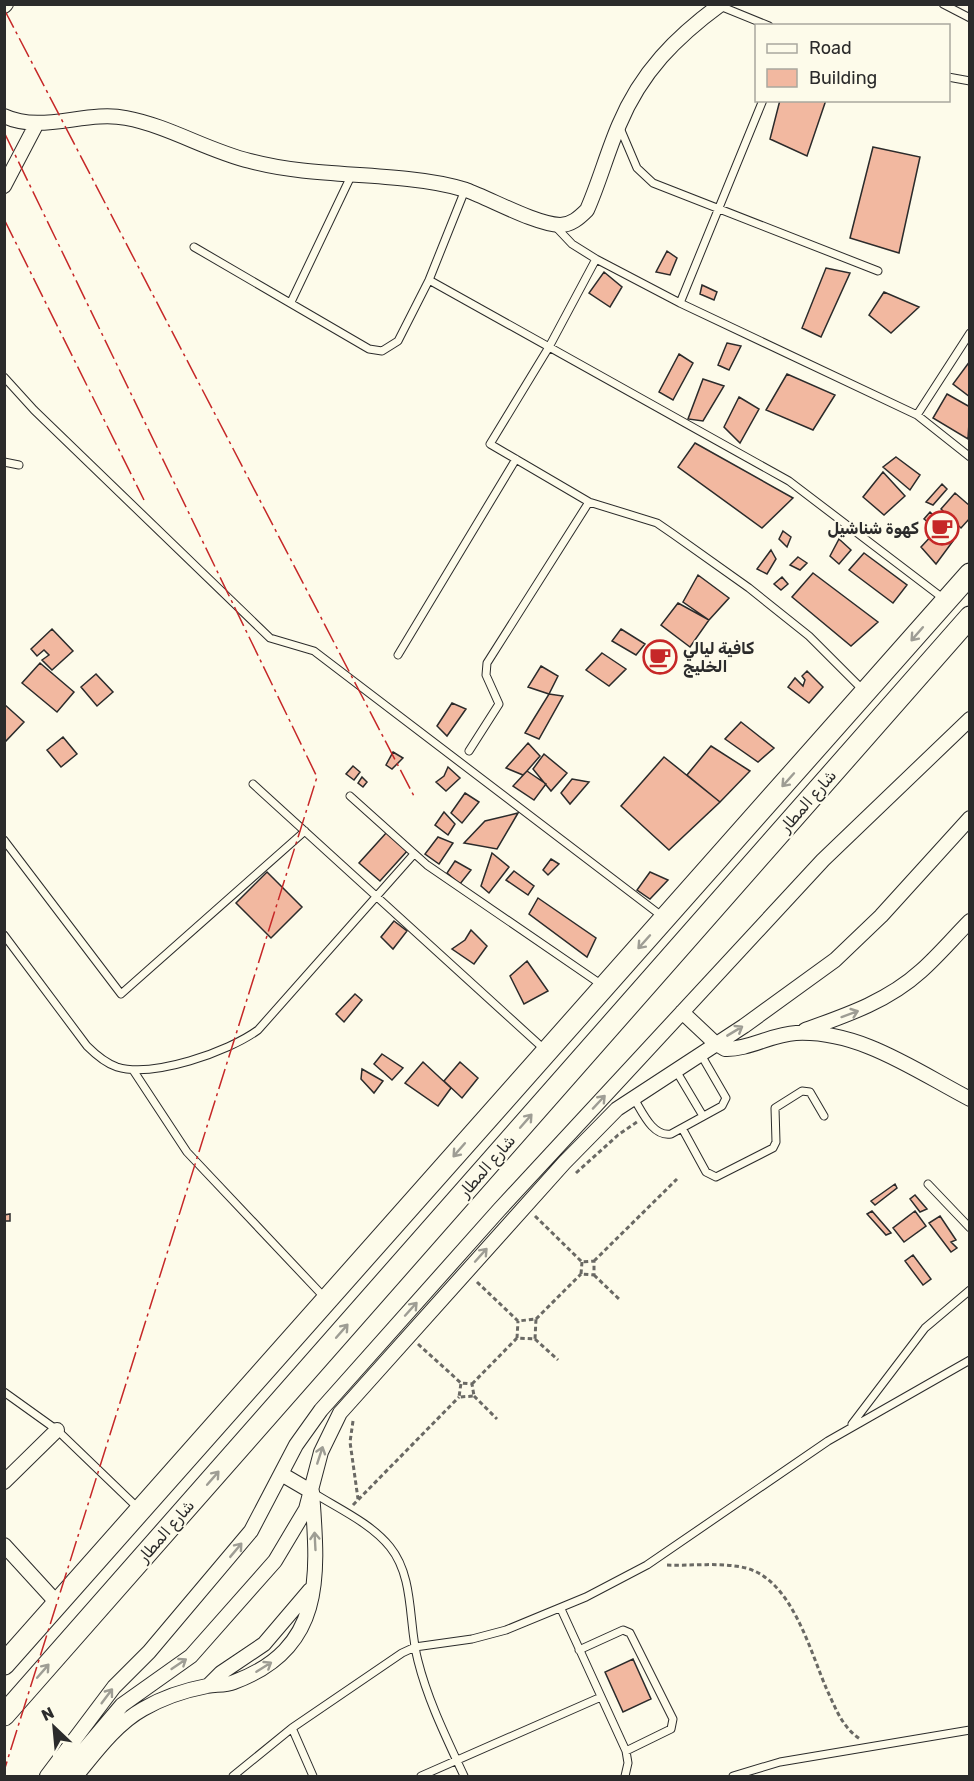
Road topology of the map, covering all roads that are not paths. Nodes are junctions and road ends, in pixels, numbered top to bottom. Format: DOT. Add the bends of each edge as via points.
graph roads {
  1 [pos="943,4"];
  2 [pos="720,5"];
  3 [pos="969,18"];
  4 [pos="764,24"];
  5 [pos="950,77"];
  6 [pos="969,81"];
  7 [pos="762,102"];
  8 [pos="4,116"];
  9 [pos="37,123"];
  10 [pos="619,125"];
  11 [pos="352,174"];
  12 [pos="4,186"];
  13 [pos="465,190"];
  14 [pos="718,209"];
  15 [pos="552,224"];
  16 [pos="194,247"];
  17 [pos="596,259"];
  18 [pos="878,271"];
  19 [pos="429,280"];
  20 [pos="291,302"];
  21 [pos="680,303"];
  22 [pos="969,333"];
  23 [pos="549,347"];
  24 [pos="4,377"];
  25 [pos="917,415"];
  26 [pos="969,457"];
  27 [pos="516,459"];
  28 [pos="4,462"];
  29 [pos="19,465"];
  30 [pos="589,502"];
  31 [pos="969,574"];
  32 [pos="946,601"];
  33 [pos="969,617"];
  34 [pos="398,655"];
  35 [pos="865,692"];
  36 [pos="969,719"];
  37 [pos="470,751"];
  38 [pos="254,784"];
  39 [pos="350,796"];
  40 [pos="969,818"];
  41 [pos="305,831"];
  42 [pos="4,840"];
  43 [pos="414,854"];
  44 [pos="377,897"];
  45 [pos="665,919"];
  46 [pos="969,921"];
  47 [pos="4,935"];
  48 [pos="604,987"];
  49 [pos="682,1012"];
  50 [pos="795,1033"];
  51 [pos="715,1043"];
  52 [pos="546,1051"];
  53 [pos="700,1053"];
  54 [pos="675,1069"];
  55 [pos="134,1070"];
  56 [pos="633,1097"];
  57 [pos="969,1099"];
  58 [pos="703,1116"];
  59 [pos="824,1116"];
  60 [pos="682,1128"];
  61 [pos="928,1184"];
  62 [pos="969,1228"];
  63 [pos="969,1290"];
  64 [pos="327,1300"];
  65 [pos="969,1360"];
  66 [pos="4,1392"];
  67 [pos="849,1429"];
  68 [pos="57,1430"];
  69 [pos="283,1475"];
  70 [pos="4,1482"];
  71 [pos="312,1492"];
  72 [pos="141,1510"];
  73 [pos="4,1545"];
  74 [pos="58,1604"];
  75 [pos="561,1609"];
  76 [pos="415,1647"];
  77 [pos="579,1650"];
  78 [pos="143,1659"];
  79 [pos="4,1664"];
  80 [pos="159,1677"];
  81 [pos="601,1697"];
  82 [pos="4,1715"];
  83 [pos="292,1728"];
  84 [pos="969,1730"];
  85 [pos="626,1751"];
  86 [pos="457,1761"];
  87 [pos="47,1776"];
  88 [pos="62,1776"];
  89 [pos="76,1776"];
  90 [pos="233,1776"];
  91 [pos="313,1776"];
  92 [pos="421,1776"];
  93 [pos="464,1776"];
  94 [pos="625,1776"];
  95 [pos="733,1776"];
  1 -- 3 [label="lane"];
  2 -- 4 [label="lane"];
  2 -- 10 [label="street" via="670,45 632,96"];
  5 -- 6 [label="lane"];
  7 -- 14 [label="lane"];
  8 -- 9 [label="street"];
  9 -- 11 [label="street" via="93,116 124,118 281,169"];
  9 -- 12 [label="street"];
  10 -- 14 [label="lane" via="644,176 663,188"];
  10 -- 15 [label="street" via="586,210 571,223"];
  11 -- 13 [label="street"];
  11 -- 20 [label="lane"];
  13 -- 15 [label="street"];
  13 -- 19 [label="lane"];
  14 -- 18 [label="lane"];
  14 -- 21 [label="lane"];
  15 -- 17 [label="lane" via="572,244"];
  16 -- 20 [label="lane"];
  17 -- 21 [label="lane"];
  17 -- 23 [label="lane"];
  19 -- 20 [label="lane" via="398,341 382,351 369,349"];
  19 -- 23 [label="lane"];
  21 -- 25 [label="lane"];
  22 -- 25 [label="lane"];
  23 -- 27 [label="lane" via="490,444"];
  23 -- 32 [label="lane" via="789,481"];
  24 -- 45 [label="lane" via="270,638 314,651"];
  25 -- 26 [label="lane"];
  27 -- 30 [label="lane"];
  27 -- 34 [label="lane"];
  28 -- 29 [label="lane"];
  30 -- 35 [label="lane" via="657,523 674,534 809,636"];
  30 -- 37 [label="lane" via="489,659 486,675 499,704"];
  31 -- 32 [label="main road, شارع المطار"];
  32 -- 35 [label="main road, شارع المطار, one-way"];
  82 -- 33 [label="main road, شارع المطار, one-way"];
  35 -- 45 [label="main road, شارع المطار, one-way"];
  36 -- 49 [label="street" via="822,860"];
  38 -- 41 [label="lane"];
  39 -- 43 [label="lane"];
  51 -- 40 [label="street, one-way" via="847,950"];
  41 -- 42 [label="lane" via="121,994"];
  41 -- 44 [label="lane"];
  43 -- 44 [label="lane"];
  43 -- 48 [label="lane"];
  44 -- 52 [label="lane"];
  44 -- 55 [label="lane" via="270,1019 245,1040 217,1052"];
  45 -- 48 [label="main road, شارع المطار, one-way"];
  50 -- 46 [label="street, one-way" via="855,1012 897,990 922,971"];
  47 -- 55 [label="lane" via="87,1046 99,1058"];
  48 -- 52 [label="main road, شارع المطار"];
  49 -- 51 [label="street"];
  69 -- 49 [label="street, one-way" via="296,1445 321,1410"];
  50 -- 51 [label="street" via="730,1049"];
  50 -- 57 [label="street" via="831,1035 866,1045"];
  51 -- 53 [label="street"];
  52 -- 64 [label="main road, شارع المطار, one-way"];
  53 -- 54 [label="street"];
  53 -- 58 [label="lane" via="726,1098 722,1106"];
  54 -- 56 [label="street"];
  54 -- 58 [label="lane"];
  55 -- 64 [label="lane" via="187,1152"];
  56 -- 60 [label="lane" via="656,1131 663,1135"];
  71 -- 56 [label="street, one-way" via="325,1442 350,1400 564,1163"];
  58 -- 60 [label="lane"];
  59 -- 60 [label="lane" via="810,1092 802,1091 775,1108 773,1148 716,1177 706,1172"];
  61 -- 62 [label="lane"];
  63 -- 67 [label="lane" via="925,1328"];
  64 -- 72 [label="main road, شارع المطار"];
  65 -- 67 [label="lane"];
  66 -- 68 [label="lane"];
  67 -- 75 [label="lane" via="647,1565"];
  68 -- 70 [label="street"];
  68 -- 72 [label="lane"];
  69 -- 71 [label="street"];
  78 -- 69 [label="street, one-way" via="251,1531"];
  71 -- 76 [label="lane" via="383,1538 397,1557 406,1579"];
  80 -- 71 [label="street, one-way" via="198,1649 275,1562"];
  89 -- 71 [label="street, one-way" via="133,1715 158,1701 209,1685 264,1644 310,1590 316,1554"];
  72 -- 74 [label="main road, شارع المطار"];
  73 -- 74 [label="street"];
  74 -- 79 [label="main road, شارع المطار"];
  75 -- 76 [label="lane" via="489,1635"];
  75 -- 77 [label="lane"];
  76 -- 83 [label="lane"];
  76 -- 86 [label="lane" via="427,1690"];
  77 -- 81 [label="lane"];
  77 -- 85 [label="lane" via="623,1630 630,1633 673,1719 671,1729"];
  78 -- 80 [label="street"];
  87 -- 78 [label="street, one-way" via="114,1687"];
  80 -- 88 [label="street" via="122,1705"];
  81 -- 85 [label="lane"];
  81 -- 86 [label="lane"];
  83 -- 90 [label="lane"];
  83 -- 91 [label="lane"];
  84 -- 95 [label="lane" via="780,1762"];
  85 -- 94 [label="lane"];
  86 -- 92 [label="lane"];
  86 -- 93 [label="lane"];
}
